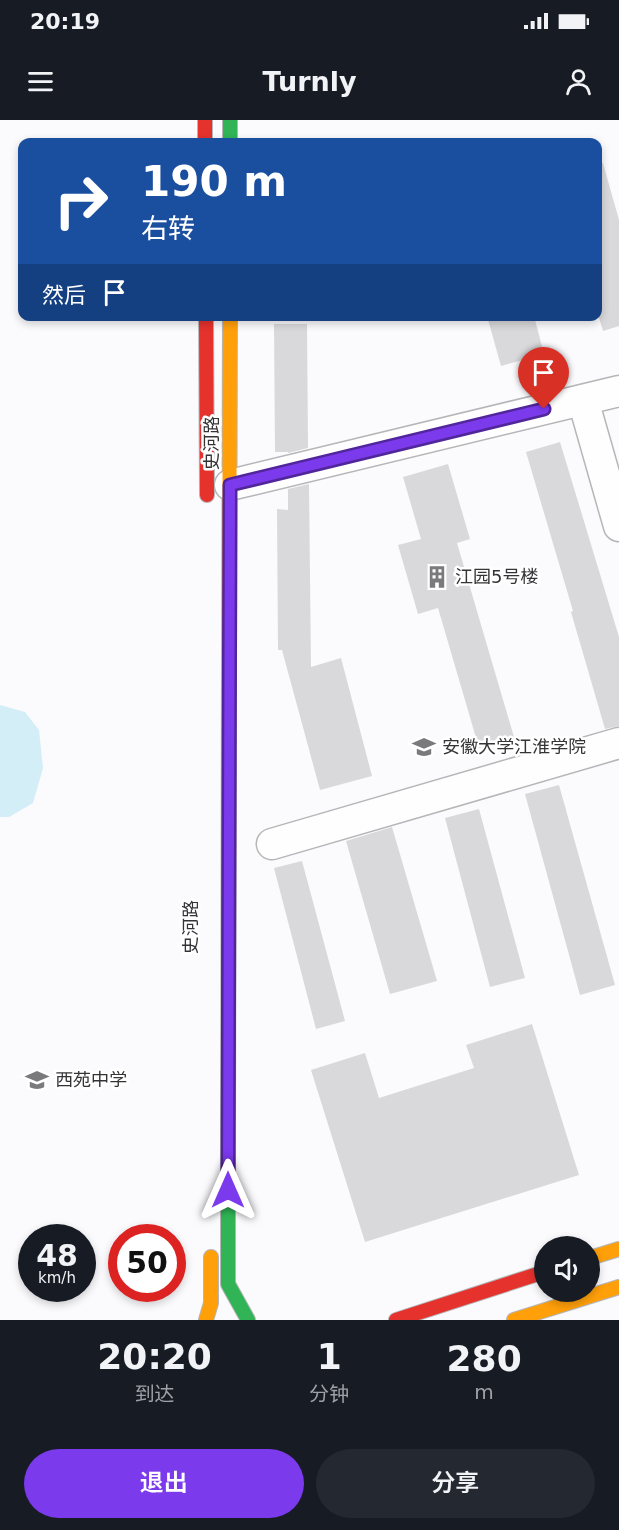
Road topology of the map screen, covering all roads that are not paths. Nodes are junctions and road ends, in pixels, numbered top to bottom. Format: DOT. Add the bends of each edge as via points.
graph roads {
  1 [pos="205,120"];
  2 [pos="230,120"];
  3 [pos="205,138"];
  4 [pos="230,138"];
  5 [pos="206,321"];
  6 [pos="230,321"];
  7 [pos="619,391"];
  8 [pos="583,400"];
  9 [pos="230,485"];
  10 [pos="207,506"];
  11 [pos="619,526"];
  12 [pos="619,743"];
  13 [pos="272,844"];
  14 [pos="211,1244"];
  15 [pos="619,1249"];
  16 [pos="600,1255"];
  17 [pos="534,1275"];
  18 [pos="619,1287"];
  19 [pos="206,1320"];
  20 [pos="248,1320"];
  21 [pos="396,1320"];
  22 [pos="514,1320"];
  1 -- 3 [label="main road"];
  2 -- 4 [label="main road"];
  5 -- 10 [label="main road, 史河路"];
  6 -- 9 [label="main road, 史河路"];
  7 -- 8 [label="street"];
  8 -- 9 [label="street"];
  8 -- 11 [label="street"];
  9 -- 20 [label="main road, 史河路" via="228,1284"];
  12 -- 13 [label="street"];
  14 -- 19 [label="main road" via="211,1303"];
  15 -- 16 [label="main road"];
  17 -- 21 [label="main road"];
  18 -- 22 [label="main road"];
}
